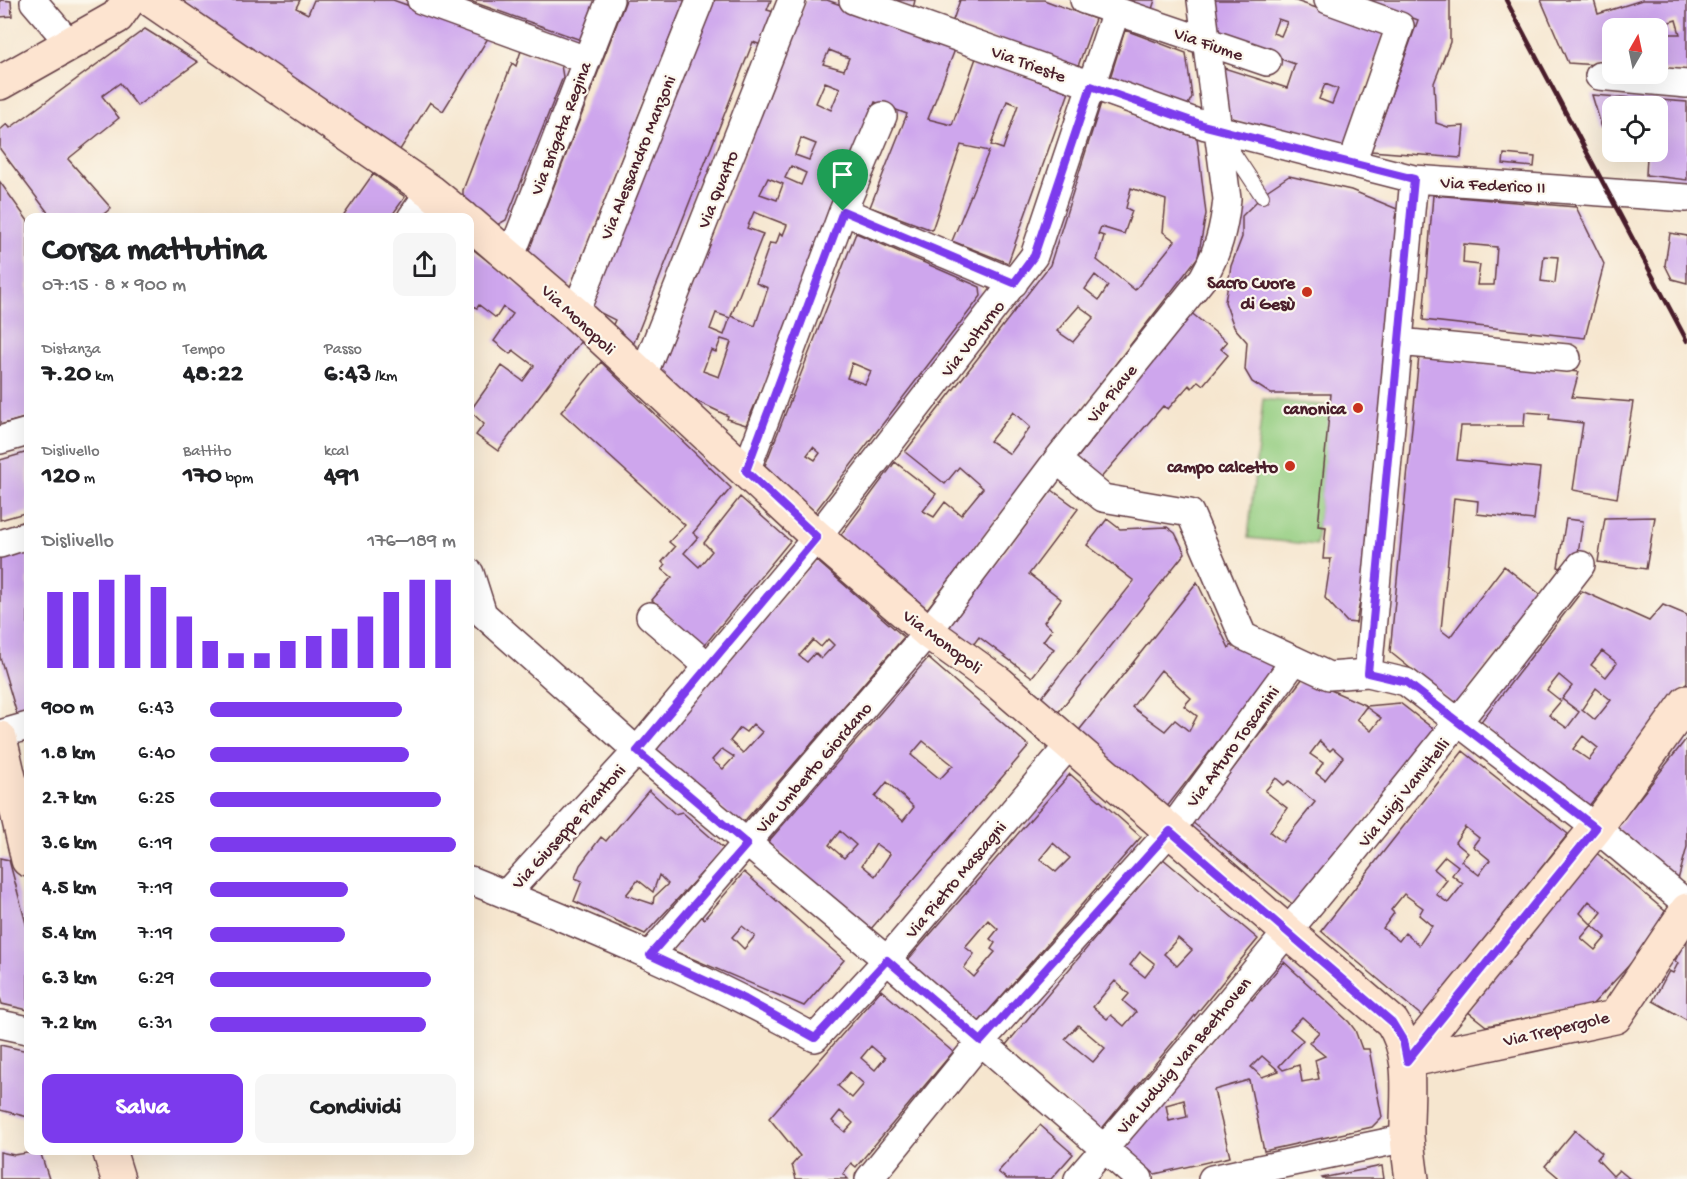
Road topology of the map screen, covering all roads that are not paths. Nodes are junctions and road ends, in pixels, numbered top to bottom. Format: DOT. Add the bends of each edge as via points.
graph roads {
  1 [pos="129,0"];
  2 [pos="151,0"];
  3 [pos="421,0"];
  4 [pos="610,0"];
  5 [pos="700,0"];
  6 [pos="792,0"];
  7 [pos="853,0"];
  8 [pos="1084,0"];
  9 [pos="1201,0"];
  10 [pos="1328,0"];
  11 [pos="31,1"];
  12 [pos="1116,11"];
  13 [pos="1206,41"];
  14 [pos="70,44"];
  15 [pos="586,60"];
  16 [pos="1267,62"];
  17 [pos="1599,76"];
  18 [pos="0,83"];
  19 [pos="1687,84"];
  20 [pos="1091,86"];
  21 [pos="884,116"];
  22 [pos="1212,127"];
  23 [pos="1352,163"];
  24 [pos="1414,179"];
  25 [pos="430,191"];
  26 [pos="1262,196"];
  27 [pos="1687,198"];
  28 [pos="843,211"];
  29 [pos="415,213"];
  30 [pos="457,213"];
  31 [pos="474,226"];
  32 [pos="511,256"];
  33 [pos="1014,283"];
  34 [pos="574,313"];
  35 [pos="1399,342"];
  36 [pos="1567,358"];
  37 [pos="642,378"];
  38 [pos="24,433"];
  39 [pos="0,440"];
  40 [pos="1057,460"];
  41 [pos="746,471"];
  42 [pos="24,536"];
  43 [pos="817,537"];
  44 [pos="0,543"];
  45 [pos="1581,565"];
  46 [pos="476,616"];
  47 [pos="650,616"];
  48 [pos="928,632"];
  49 [pos="1295,660"];
  50 [pos="710,667"];
  51 [pos="1368,673"];
  52 [pos="1687,702"];
  53 [pos="1459,722"];
  54 [pos="24,727"];
  55 [pos="0,736"];
  56 [pos="1069,745"];
  57 [pos="637,751"];
  58 [pos="1596,828"];
  59 [pos="1170,831"];
  60 [pos="747,844"];
  61 [pos="17,845"];
  62 [pos="474,882"];
  63 [pos="506,894"];
  64 [pos="1687,904"];
  65 [pos="1687,910"];
  66 [pos="1288,932"];
  67 [pos="650,955"];
  68 [pos="887,960"];
  69 [pos="0,1024"];
  70 [pos="24,1029"];
  71 [pos="981,1041"];
  72 [pos="1407,1061"];
  73 [pos="1407,1138"];
  74 [pos="1103,1149"];
  75 [pos="111,1155"];
  76 [pos="118,1179"];
  77 [pos="869,1179"];
  78 [pos="1078,1179"];
  79 [pos="1139,1179"];
  80 [pos="1212,1179"];
  81 [pos="1412,1179"];
  1 -- 14 [label="street" via="117,17"];
  2 -- 25 [label="street"];
  3 -- 15 [label="street"];
  4 -- 15 [label="street, Via Brigata Regina"];
  5 -- 34 [label="street, Via Alessandro Manzoni"];
  6 -- 37 [label="street, Via Quarto"];
  7 -- 20 [label="street, Via Trieste"];
  8 -- 12 [label="street, Via Fiume"];
  9 -- 13 [label="street, Via Piave"];
  10 -- 23 [label="street" via="1400,26"];
  11 -- 14 [label="street"];
  12 -- 13 [label="street, Via Fiume"];
  12 -- 20 [label="street, Via Volturno"];
  13 -- 16 [label="street, Via Fiume"];
  13 -- 22 [label="street, Via Piave"];
  14 -- 18 [label="street"];
  15 -- 32 [label="street, Via Brigata Regina"];
  17 -- 19 [label="street"];
  20 -- 22 [label="street, Via Trieste"];
  20 -- 33 [label="street, Via Volturno" via="1034,256"];
  21 -- 28 [label="street"];
  22 -- 23 [label="street, Via Federico II"];
  22 -- 26 [label="lane"];
  22 -- 40 [label="street, Via Piave" via="1227,199 1217,252 1203,278"];
  23 -- 24 [label="street, Via Federico II"];
  24 -- 27 [label="street, Via Federico II"];
  24 -- 35 [label="street"];
  25 -- 29 [label="street"];
  25 -- 30 [label="street"];
  28 -- 33 [label="street"];
  28 -- 41 [label="street"];
  31 -- 32 [label="street, Via Monopoli"];
  32 -- 34 [label="street, Via Monopoli"];
  33 -- 43 [label="street, Via Volturno"];
  34 -- 37 [label="street, Via Monopoli"];
  35 -- 36 [label="street"];
  35 -- 51 [label="street"];
  37 -- 41 [label="street, Via Monopoli"];
  38 -- 39 [label="street"];
  40 -- 48 [label="street, Via Piave"];
  40 -- 49 [label="street" via="1103,498 1190,513 1243,636"];
  41 -- 43 [label="street, Via Monopoli"];
  42 -- 44 [label="street"];
  43 -- 48 [label="street, Via Monopoli"];
  43 -- 50 [label="street, Via Giuseppe Piantoni"];
  45 -- 53 [label="street, Via Luigi Vanvitelli"];
  46 -- 57 [label="street"];
  47 -- 50 [label="street"];
  48 -- 56 [label="street, Via Monopoli" via="999,682"];
  48 -- 60 [label="street, Via Umberto Giordano"];
  49 -- 51 [label="street" via="1329,676"];
  49 -- 59 [label="street, Via Arturo Toscanini"];
  50 -- 57 [label="street, Via Giuseppe Piantoni"];
  51 -- 53 [label="street" via="1406,682"];
  52 -- 58 [label="street"];
  53 -- 58 [label="street"];
  53 -- 66 [label="street, Via Luigi Vanvitelli"];
  54 -- 55 [label="street"];
  55 -- 61 [label="street"];
  56 -- 59 [label="street, Via Monopoli"];
  56 -- 68 [label="street, Via Pietro Mascagni"];
  57 -- 60 [label="street"];
  57 -- 63 [label="street, Via Giuseppe Piantoni"];
  58 -- 64 [label="street"];
  58 -- 72 [label="street"];
  59 -- 66 [label="street, Via Monopoli"];
  59 -- 71 [label="street, Via Arturo Toscanini"];
  60 -- 67 [label="street, Via Umberto Giordano"];
  60 -- 68 [label="street"];
  62 -- 63 [label="street"];
  63 -- 67 [label="street"];
  65 -- 72 [label="street, Via Trepergole" via="1615,1017"];
  66 -- 72 [label="street, Via Monopoli" via="1392,1022 1403,1040"];
  66 -- 74 [label="street, Via Ludwig Van Beethoven"];
  67 -- 68 [label="street, Via Pietro Mascagni" via="745,999 815,1038"];
  68 -- 71 [label="street"];
  69 -- 70 [label="street"];
  71 -- 74 [label="street"];
  71 -- 77 [label="street, Via Arturo Toscanini"];
  72 -- 73 [label="street, Via Monopoli"];
  73 -- 80 [label="street"];
  73 -- 81 [label="street, Via Monopoli"];
  74 -- 78 [label="street, Via Ludwig Van Beethoven"];
  74 -- 79 [label="street"];
  75 -- 76 [label="street"];
}
